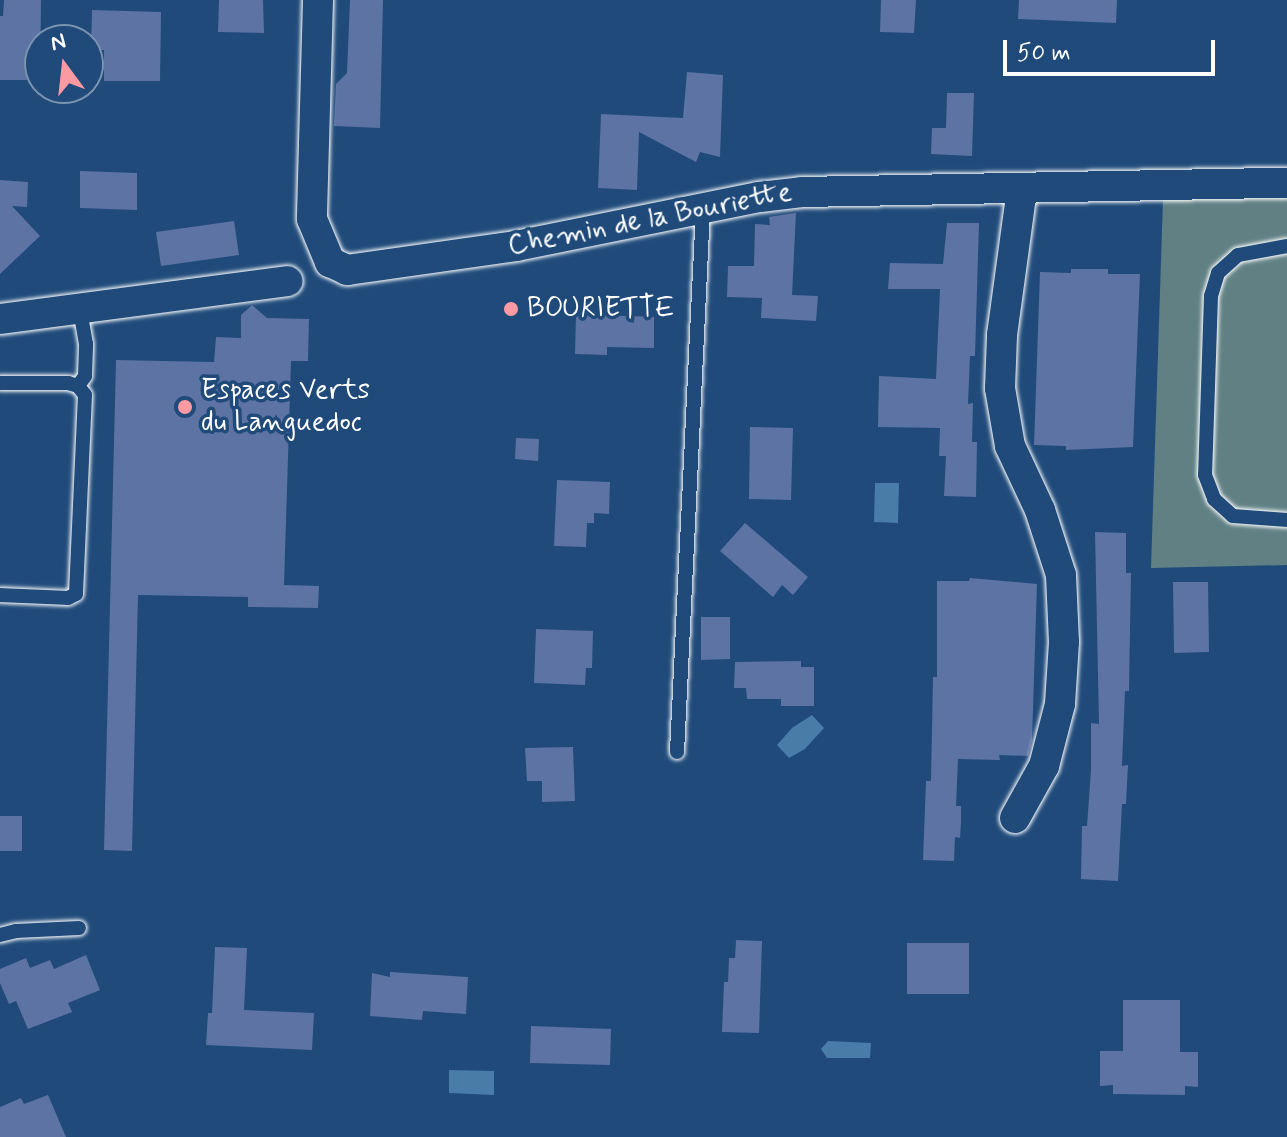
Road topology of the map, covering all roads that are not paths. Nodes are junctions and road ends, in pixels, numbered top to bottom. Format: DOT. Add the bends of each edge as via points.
graph roads {
  1 [pos="318,0"];
  2 [pos="1287,183"];
  3 [pos="1022,189"];
  4 [pos="703,208"];
  5 [pos="1287,246"];
  6 [pos="288,281"];
  7 [pos="80,309"];
  8 [pos="0,319"];
  9 [pos="0,383"];
  10 [pos="78,386"];
  11 [pos="1287,520"];
  12 [pos="0,595"];
  13 [pos="677,752"];
  14 [pos="1015,818"];
  15 [pos="79,928"];
  16 [pos="0,935"];
  1 -- 4 [label="street, Chemin de la Bouriette" via="312,219 330,262 347,270 378,268"];
  2 -- 3 [label="street, Chemin de la Bouriette"];
  3 -- 4 [label="street, Chemin de la Bouriette" via="802,192"];
  3 -- 14 [label="street" via="1000,388 1010,446 1040,510 1061,575 1064,642 1060,704 1044,766"];
  4 -- 13 [label="lane"];
  5 -- 11 [label="lane" via="1238,255 1218,273 1211,296 1205,475 1214,499 1233,516"];
  6 -- 7 [label="street"];
  7 -- 8 [label="street"];
  7 -- 10 [label="lane" via="86,344 85,376"];
  9 -- 10 [label="lane"];
  10 -- 12 [label="lane" via="85,395 76,594"];
  15 -- 16 [label="lane"];
}
